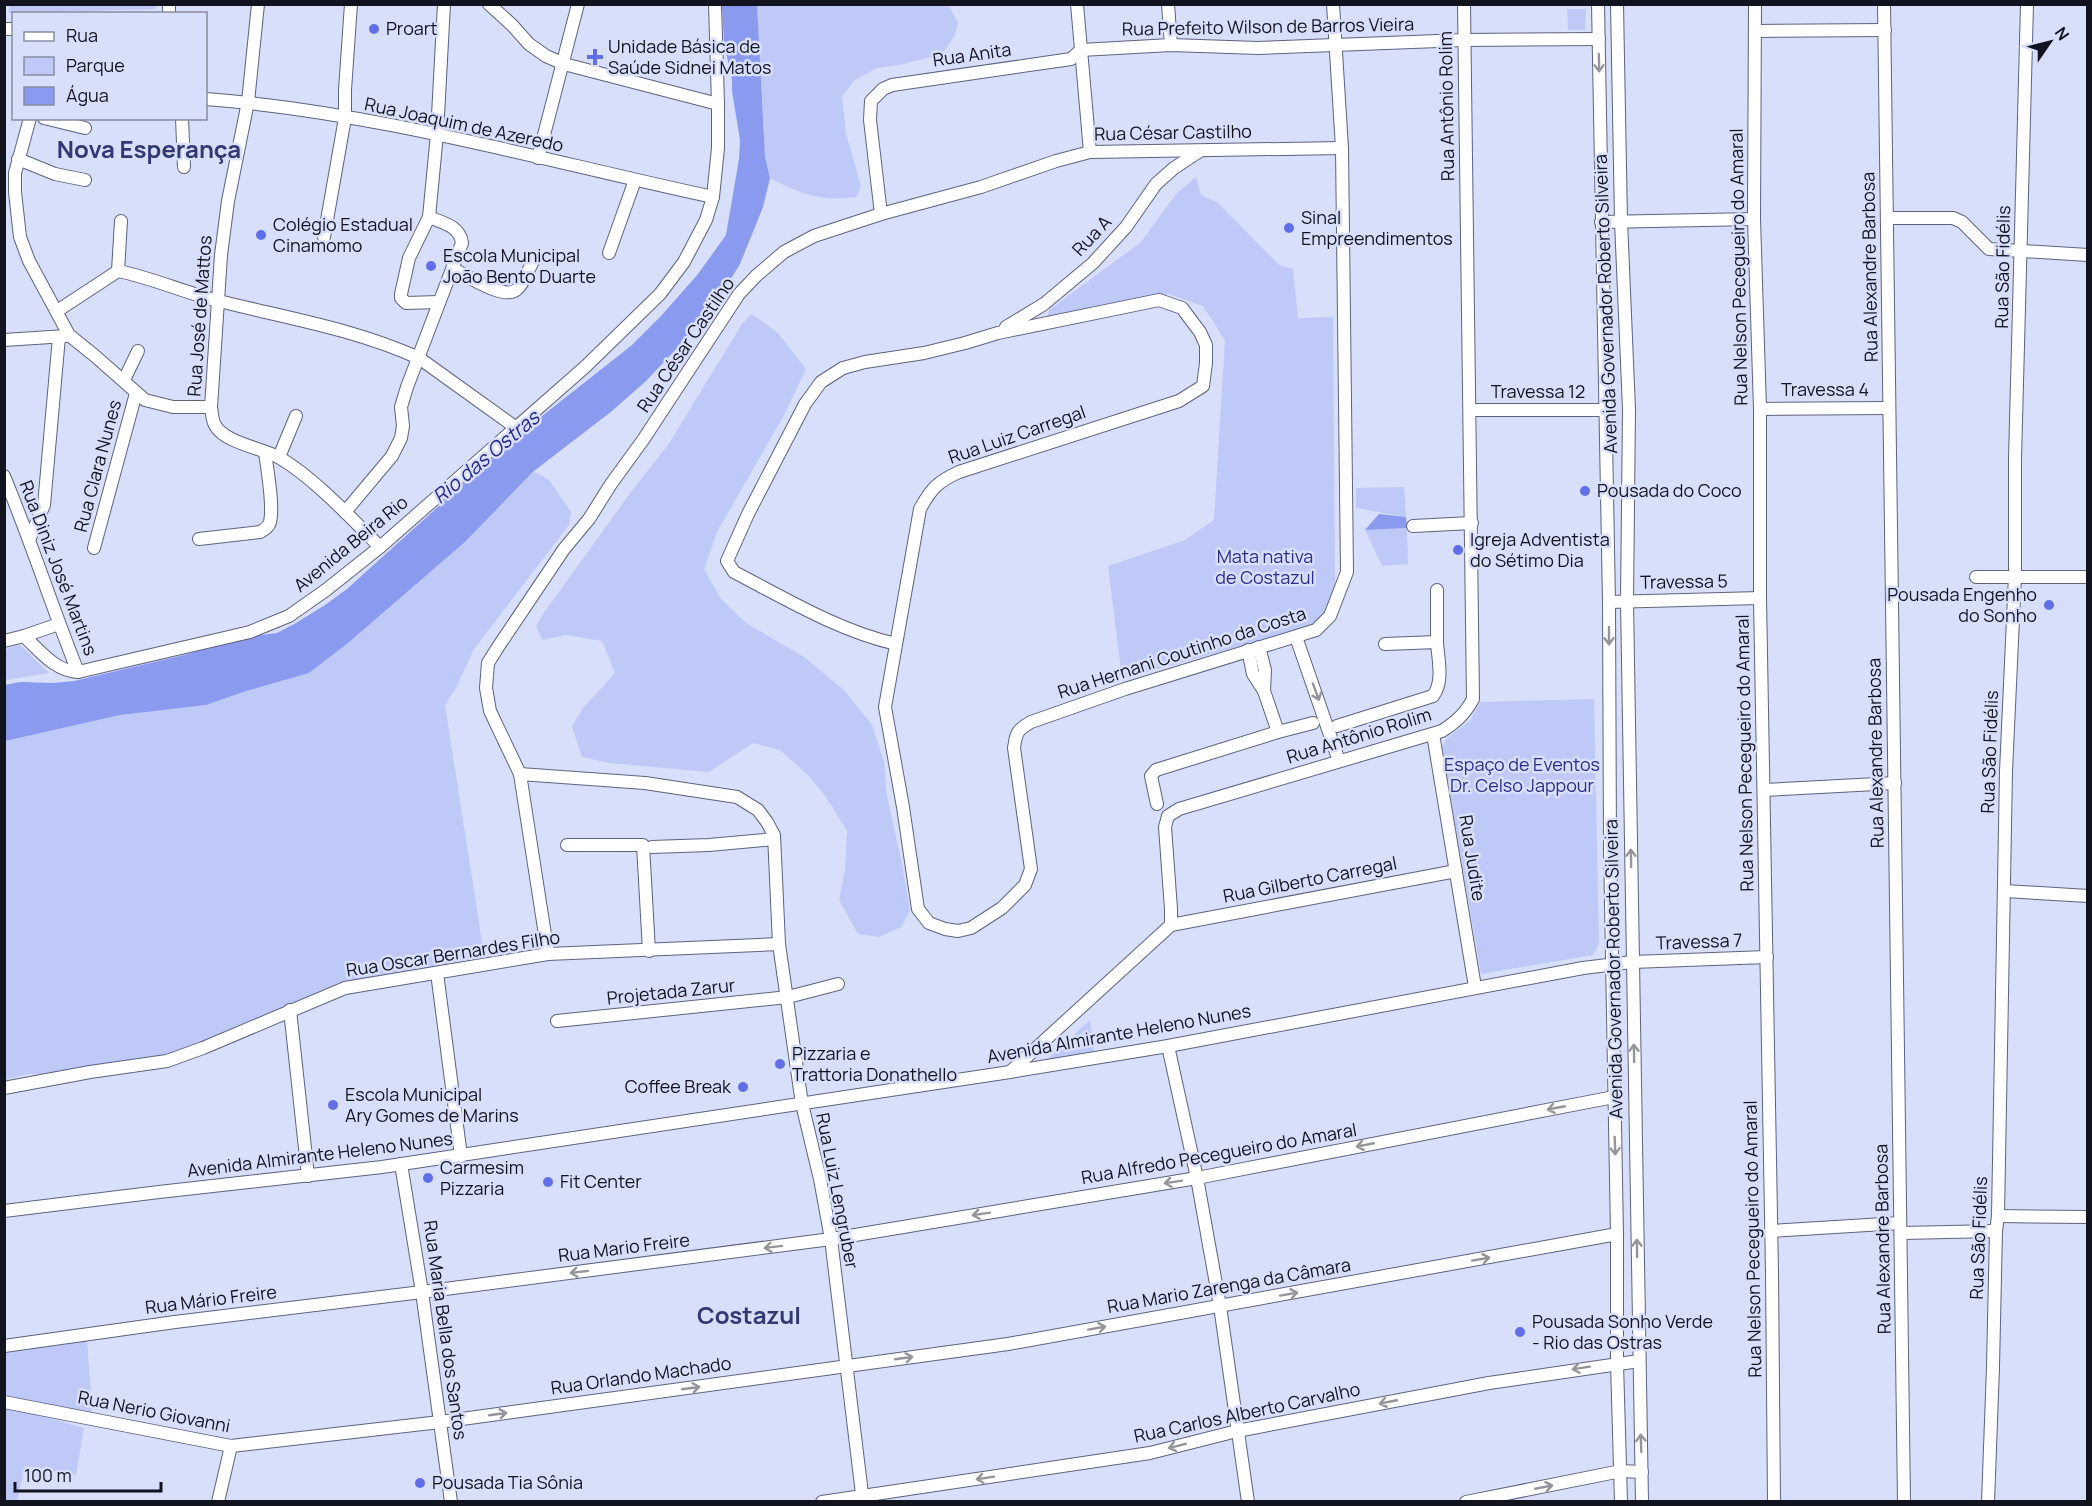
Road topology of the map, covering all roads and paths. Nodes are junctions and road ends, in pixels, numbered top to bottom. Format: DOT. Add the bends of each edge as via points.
graph roads {
  1 [pos="258,4"];
  2 [pos="351,4"];
  3 [pos="444,4"];
  4 [pos="489,4"];
  5 [pos="579,4"];
  6 [pos="715,4"];
  7 [pos="1077,4"];
  8 [pos="1168,4"];
  9 [pos="1333,4"];
  10 [pos="1464,4"];
  11 [pos="1598,4"];
  12 [pos="1617,4"];
  13 [pos="1755,4"];
  14 [pos="1884,4"];
  15 [pos="2027,4"];
  16 [pos="1885,30"];
  17 [pos="1755,31"];
  18 [pos="1599,39"];
  19 [pos="1464,40"];
  20 [pos="1171,45"];
  21 [pos="1335,45"];
  22 [pos="1081,50"];
  23 [pos="564,64"];
  24 [pos="207,99"];
  25 [pos="248,102"];
  26 [pos="718,104"];
  27 [pos="345,118"];
  28 [pos="29,120"];
  29 [pos="52,120"];
  30 [pos="182,120"];
  31 [pos="85,128"];
  32 [pos="437,134"];
  33 [pos="1342,148"];
  34 [pos="1201,150"];
  35 [pos="1090,152"];
  36 [pos="538,158"];
  37 [pos="18,159"];
  38 [pos="184,167"];
  39 [pos="85,180"];
  40 [pos="635,180"];
  41 [pos="713,197"];
  42 [pos="881,214"];
  43 [pos="429,217"];
  44 [pos="1887,218"];
  45 [pos="1754,219"];
  46 [pos="121,221"];
  47 [pos="1601,222"];
  48 [pos="1622,222"];
  49 [pos="18,226"];
  50 [pos="4,227"];
  51 [pos="324,237"];
  52 [pos="2021,252"];
  53 [pos="609,253"];
  54 [pos="2088,255"];
  55 [pos="533,261"];
  56 [pos="453,269"];
  57 [pos="118,271"];
  58 [pos="218,301"];
  59 [pos="439,302"];
  60 [pos="57,311"];
  61 [pos="998,333"];
  62 [pos="64,336"];
  63 [pos="4,340"];
  64 [pos="138,351"];
  65 [pos="419,358"];
  66 [pos="124,380"];
  67 [pos="136,393"];
  68 [pos="211,407"];
  69 [pos="1889,408"];
  70 [pos="1760,409"];
  71 [pos="1470,410"];
  72 [pos="1605,410"];
  73 [pos="296,416"];
  74 [pos="515,427"];
  75 [pos="265,452"];
  76 [pos="279,457"];
  77 [pos="4,476"];
  78 [pos="345,512"];
  79 [pos="1472,523"];
  80 [pos="1413,526"];
  81 [pos="30,538"];
  82 [pos="199,539"];
  83 [pos="380,547"];
  84 [pos="94,548"];
  85 [pos="2015,576"];
  86 [pos="1976,577"];
  87 [pos="2088,577"];
  88 [pos="1437,590"];
  89 [pos="1760,598"];
  90 [pos="1627,601"];
  91 [pos="1609,602"];
  92 [pos="901,613"];
  93 [pos="59,624"];
  94 [pos="24,636"];
  95 [pos="1296,637"];
  96 [pos="4,641"];
  97 [pos="1437,642"];
  98 [pos="896,644"];
  99 [pos="1385,644"];
  100 [pos="1253,649"];
  101 [pos="78,672"];
  102 [pos="1313,723"];
  103 [pos="1337,726"];
  104 [pos="1278,732"];
  105 [pos="1433,734"];
  106 [pos="1339,761"];
  107 [pos="520,774"];
  108 [pos="1895,783"];
  109 [pos="1764,790"];
  110 [pos="1157,804"];
  111 [pos="774,839"];
  112 [pos="567,845"];
  113 [pos="652,847"];
  114 [pos="1456,871"];
  115 [pos="2005,891"];
  116 [pos="2088,896"];
  117 [pos="1171,925"];
  118 [pos="779,944"];
  119 [pos="649,951"];
  120 [pos="548,954"];
  121 [pos="1767,957"];
  122 [pos="1632,962"];
  123 [pos="1614,964"];
  124 [pos="437,973"];
  125 [pos="837,984"];
  126 [pos="1474,987"];
  127 [pos="788,998"];
  128 [pos="290,1010"];
  129 [pos="557,1021"];
  130 [pos="1168,1046"];
  131 [pos="1010,1072"];
  132 [pos="4,1088"];
  133 [pos="1614,1097"];
  134 [pos="802,1104"];
  135 [pos="461,1156"];
  136 [pos="401,1164"];
  137 [pos="308,1176"];
  138 [pos="1197,1178"];
  139 [pos="4,1211"];
  140 [pos="1998,1216"];
  141 [pos="2088,1217"];
  142 [pos="1901,1228"];
  143 [pos="1771,1231"];
  144 [pos="1996,1231"];
  145 [pos="1617,1234"];
  146 [pos="831,1239"];
  147 [pos="422,1292"];
  148 [pos="1220,1306"];
  149 [pos="4,1346"];
  150 [pos="1639,1361"];
  151 [pos="1617,1363"];
  152 [pos="846,1366"];
  153 [pos="4,1402"];
  154 [pos="440,1422"];
  155 [pos="1237,1431"];
  156 [pos="231,1446"];
  157 [pos="1621,1472"];
  158 [pos="1642,1472"];
  159 [pos="863,1499"];
  160 [pos="218,1502"];
  161 [pos="451,1502"];
  162 [pos="822,1502"];
  163 [pos="1248,1502"];
  164 [pos="1466,1502"];
  165 [pos="1621,1502"];
  166 [pos="1642,1502"];
  167 [pos="1774,1502"];
  168 [pos="1904,1502"];
  169 [pos="1988,1502"];
  1 -- 25 [label="street, Rua José de Mattos"];
  2 -- 27 [label="street"];
  3 -- 32 [label="street"];
  4 -- 23 [label="street" via="529,44"];
  5 -- 23 [label="street"];
  6 -- 26 [label="street, Avenida Beira Rio"];
  7 -- 22 [label="street"];
  8 -- 20 [label="street"];
  9 -- 21 [label="street, Rua Hernani Coutinho da Costa"];
  10 -- 19 [label="street, Rua Antônio Rolim"];
  11 -- 18 [label="street, Avenida Governador Roberto Silveira"];
  12 -- 48 [label="street, Avenida Governador Roberto Silveira"];
  13 -- 17 [label="street, Rua Nelson Pecegueiro do Amaral"];
  14 -- 16 [label="street, Rua Alexandre Barbosa"];
  15 -- 52 [label="street, Rua São Fidélis"];
  16 -- 17 [label="street"];
  16 -- 44 [label="street, Rua Alexandre Barbosa"];
  17 -- 45 [label="street, Rua Nelson Pecegueiro do Amaral"];
  18 -- 19 [label="street, Rua Prefeito Wilson de Barros Vieira"];
  18 -- 47 [label="street, Avenida Governador Roberto Silveira, one-way"];
  19 -- 21 [label="street, Rua Prefeito Wilson de Barros Vieira"];
  19 -- 71 [label="street, Rua Antônio Rolim"];
  20 -- 21 [label="street, Rua Prefeito Wilson de Barros Vieira"];
  20 -- 22 [label="street, Rua Prefeito Wilson de Barros Vieira"];
  21 -- 33 [label="street, Rua Hernani Coutinho da Costa"];
  22 -- 35 [label="street"];
  22 -- 42 [label="street, Rua Anita" via="1071,59 883,89 871,101 870,120"];
  23 -- 26 [label="street"];
  23 -- 36 [label="street"];
  24 -- 25 [label="street, Rua Joaquim de Azeredo"];
  25 -- 27 [label="street, Rua Joaquim de Azeredo"];
  25 -- 58 [label="street, Rua José de Mattos" via="228,201"];
  26 -- 41 [label="street, Avenida Beira Rio"];
  27 -- 32 [label="street, Rua Joaquim de Azeredo"];
  27 -- 51 [label="street"];
  28 -- 37 [label="street"];
  29 -- 31 [label="street"];
  30 -- 38 [label="street"];
  32 -- 36 [label="street, Rua Joaquim de Azeredo"];
  32 -- 43 [label="street"];
  33 -- 34 [label="street, Rua César Castilho"];
  33 -- 95 [label="street, Rua Hernani Coutinho da Costa" via="1347,572 1330,616 1316,630"];
  34 -- 35 [label="street, Rua César Castilho"];
  34 -- 61 [label="street, Rua A" via="1156,184 1126,227 1093,264 1044,304"];
  35 -- 42 [label="street, Rua César Castilho"];
  36 -- 40 [label="street, Rua Joaquim de Azeredo"];
  37 -- 39 [label="street"];
  37 -- 49 [label="street"];
  40 -- 41 [label="street, Rua Joaquim de Azeredo"];
  40 -- 53 [label="street"];
  41 -- 74 [label="street, Avenida Beira Rio" via="684,262 660,294 585,367"];
  42 -- 107 [label="street, Rua César Castilho" via="814,236 784,252 739,294 643,440 498,647 488,663 486,688 490,711"];
  43 -- 56 [label="street" via="461,235"];
  43 -- 59 [label="street" via="409,258 400,294 406,303"];
  44 -- 52 [label="street" via="1953,218 1989,249"];
  44 -- 69 [label="street, Rua Alexandre Barbosa"];
  45 -- 48 [label="street"];
  45 -- 70 [label="street, Rua Nelson Pecegueiro do Amaral"];
  46 -- 57 [label="street"];
  47 -- 48 [label="street"];
  47 -- 72 [label="street, Avenida Governador Roberto Silveira"];
  48 -- 90 [label="street, Avenida Governador Roberto Silveira" via="1629,409"];
  49 -- 50 [label="street"];
  49 -- 60 [label="street" via="29,261"];
  52 -- 54 [label="street"];
  52 -- 85 [label="street, Rua São Fidélis"];
  55 -- 56 [label="street" via="522,283 509,294"];
  56 -- 59 [label="street"];
  57 -- 58 [label="street"];
  57 -- 60 [label="street"];
  58 -- 65 [label="street" via="334,327"];
  58 -- 68 [label="street, Rua José de Mattos"];
  59 -- 65 [label="street"];
  60 -- 62 [label="street"];
  61 -- 92 [label="street, Rua Luiz Carregal" via="1159,300 1182,308 1200,332 1206,345 1203,386 1179,401 1004,457 945,479 931,489 920,509"];
  61 -- 98 [label="street" via="924,353 843,368 821,382 805,404 727,561 734,572 795,604 859,633"];
  62 -- 63 [label="street"];
  62 -- 66 [label="street"];
  62 -- 81 [label="street" via="44,505"];
  64 -- 66 [label="street"];
  65 -- 74 [label="street"];
  65 -- 78 [label="street" via="401,407 401,438 392,456"];
  66 -- 67 [label="street"];
  67 -- 68 [label="street" via="145,400 173,407"];
  67 -- 84 [label="street, Rua Clara Nunes"];
  68 -- 75 [label="street, Rua José de Mattos" via="220,431"];
  69 -- 70 [label="street, Travessa 4"];
  69 -- 108 [label="street, Rua Alexandre Barbosa"];
  70 -- 89 [label="street, Rua Nelson Pecegueiro do Amaral"];
  71 -- 72 [label="street, Travessa 12"];
  71 -- 79 [label="street, Rua Antônio Rolim"];
  72 -- 91 [label="street, Avenida Governador Roberto Silveira"];
  73 -- 76 [label="street"];
  74 -- 83 [label="street, Avenida Beira Rio"];
  75 -- 76 [label="street, Rua José de Mattos"];
  75 -- 82 [label="street" via="271,521 268,527 260,532"];
  76 -- 78 [label="street, Rua José de Mattos"];
  77 -- 81 [label="street, Rua Diniz José Martins"];
  78 -- 83 [label="street, Rua José de Mattos"];
  79 -- 80 [label="street"];
  79 -- 105 [label="street, Rua Antônio Rolim" via="1473,699 1457,722"];
  81 -- 93 [label="street, Rua Diniz José Martins"];
  83 -- 101 [label="street, Avenida Beira Rio" via="289,616 250,632"];
  85 -- 86 [label="street"];
  85 -- 87 [label="street"];
  85 -- 115 [label="street, Rua São Fidélis"];
  88 -- 97 [label="street"];
  89 -- 90 [label="street, Travessa 5"];
  89 -- 109 [label="street, Rua Nelson Pecegueiro do Amaral"];
  90 -- 91 [label="street, Travessa 5"];
  122 -- 90 [label="street, Avenida Governador Roberto Silveira, one-way"];
  91 -- 123 [label="street, Avenida Governador Roberto Silveira, one-way"];
  92 -- 98 [label="street, Rua Hernani Coutinho da Costa"];
  93 -- 94 [label="street"];
  93 -- 101 [label="street, Rua Diniz José Martins"];
  94 -- 96 [label="street"];
  94 -- 101 [label="street" via="60,668"];
  95 -- 100 [label="street, Rua Hernani Coutinho da Costa"];
  95 -- 106 [label="street, one-way"];
  97 -- 99 [label="street"];
  97 -- 103 [label="street" via="1439,682 1433,696"];
  98 -- 100 [label="street, Rua Hernani Coutinho da Costa" via="885,707 918,909 929,922 958,931 971,928 1002,908 1025,885 1031,869 1014,748 1016,734 1022,727 1125,689"];
  100 -- 104 [label="street" via="1253,674 1264,691"];
  102 -- 104 [label="street"];
  104 -- 110 [label="street" via="1156,771 1151,776"];
  105 -- 106 [label="street, Rua Antônio Rolim"];
  105 -- 114 [label="street, Rua Judite"];
  106 -- 117 [label="street, Rua Antônio Rolim" via="1179,809 1168,816 1165,827"];
  107 -- 111 [label="street, Rua Luiz Lengruber" via="645,783 737,797 758,810"];
  107 -- 120 [label="street, Rua César Castilho"];
  108 -- 109 [label="street"];
  108 -- 142 [label="street, Rua Alexandre Barbosa"];
  109 -- 121 [label="street, Rua Nelson Pecegueiro do Amaral"];
  111 -- 113 [label="street"];
  111 -- 118 [label="street, Rua Luiz Lengruber"];
  112 -- 119 [label="street" via="643,845"];
  114 -- 117 [label="street, Rua Gilberto Carregal"];
  114 -- 126 [label="street, Rua Judite"];
  115 -- 116 [label="street"];
  115 -- 140 [label="street, Rua São Fidélis"];
  117 -- 131 [label="street"];
  118 -- 119 [label="street, Rua Oscar Bernardes Filho"];
  118 -- 127 [label="street, Rua Luiz Lengruber"];
  119 -- 120 [label="street, Rua Oscar Bernardes Filho"];
  120 -- 124 [label="street, Rua Oscar Bernardes Filho"];
  121 -- 122 [label="street, Travessa 7"];
  121 -- 143 [label="street, Rua Nelson Pecegueiro do Amaral"];
  122 -- 123 [label="street, Avenida Almirante Heleno Nunes"];
  150 -- 122 [label="street, Avenida Governador Roberto Silveira, one-way"];
  123 -- 126 [label="street, Avenida Almirante Heleno Nunes"];
  123 -- 133 [label="street, Avenida Governador Roberto Silveira"];
  124 -- 128 [label="street, Rua Oscar Bernardes Filho" via="345,988"];
  124 -- 135 [label="street"];
  125 -- 127 [label="street, Projetada Zarur"];
  126 -- 130 [label="street, Avenida Almirante Heleno Nunes"];
  127 -- 129 [label="street, Projetada Zarur"];
  127 -- 134 [label="street, Rua Luiz Lengruber"];
  128 -- 132 [label="street, Rua Oscar Bernardes Filho" via="167,1061"];
  128 -- 137 [label="street"];
  130 -- 131 [label="street, Avenida Almirante Heleno Nunes"];
  130 -- 138 [label="street"];
  131 -- 134 [label="street, Avenida Almirante Heleno Nunes"];
  133 -- 138 [label="street, Rua Alfredo Pecegueiro do Amaral, one-way"];
  133 -- 145 [label="street, Avenida Governador Roberto Silveira, one-way"];
  134 -- 135 [label="street, Avenida Almirante Heleno Nunes"];
  134 -- 146 [label="street, Rua Luiz Lengruber"];
  135 -- 136 [label="street, Avenida Almirante Heleno Nunes"];
  136 -- 137 [label="street, Avenida Almirante Heleno Nunes"];
  136 -- 147 [label="street, Rua Maria Bella dos Santos"];
  137 -- 139 [label="street, Avenida Almirante Heleno Nunes"];
  138 -- 146 [label="street, Rua Alfredo Pecegueiro do Amaral, one-way"];
  138 -- 148 [label="street"];
  140 -- 141 [label="street"];
  140 -- 144 [label="street, Rua São Fidélis"];
  142 -- 143 [label="street"];
  142 -- 144 [label="street"];
  142 -- 168 [label="street, Rua Alexandre Barbosa"];
  143 -- 167 [label="street, Rua Nelson Pecegueiro do Amaral"];
  144 -- 169 [label="street, Rua São Fidélis"];
  148 -- 145 [label="street, Rua Mario Zarenga da Câmara, one-way"];
  145 -- 151 [label="street, Avenida Governador Roberto Silveira"];
  146 -- 147 [label="street, Rua Mario Freire, one-way"];
  146 -- 152 [label="street, Rua Luiz Lengruber"];
  147 -- 149 [label="street, Rua Mário Freire"];
  147 -- 154 [label="street, Rua Maria Bella dos Santos"];
  152 -- 148 [label="street, Rua Mario Zarenga da Câmara, one-way" via="1008,1344"];
  148 -- 155 [label="street"];
  150 -- 151 [label="street, Rua Carlos Alberto Carvalho"];
  158 -- 150 [label="street, Avenida Governador Roberto Silveira, one-way"];
  151 -- 155 [label="street, Rua Carlos Alberto Carvalho, one-way"];
  151 -- 157 [label="street, Avenida Governador Roberto Silveira"];
  154 -- 152 [label="street, Rua Orlando Machado, one-way"];
  152 -- 159 [label="street, Rua Luiz Lengruber"];
  153 -- 156 [label="street, Rua Nerio Giovanni"];
  154 -- 156 [label="street, Rua Nerio Giovanni"];
  154 -- 161 [label="street, Rua Maria Bella dos Santos"];
  155 -- 159 [label="street, Rua Carlos Alberto Carvalho, one-way" via="1150,1453"];
  155 -- 163 [label="street"];
  156 -- 160 [label="street"];
  157 -- 158 [label="street"];
  164 -- 157 [label="street, one-way"];
  157 -- 165 [label="street, Avenida Governador Roberto Silveira"];
  158 -- 166 [label="street, Avenida Governador Roberto Silveira"];
  159 -- 162 [label="street, Rua Carlos Alberto Carvalho"];
}
